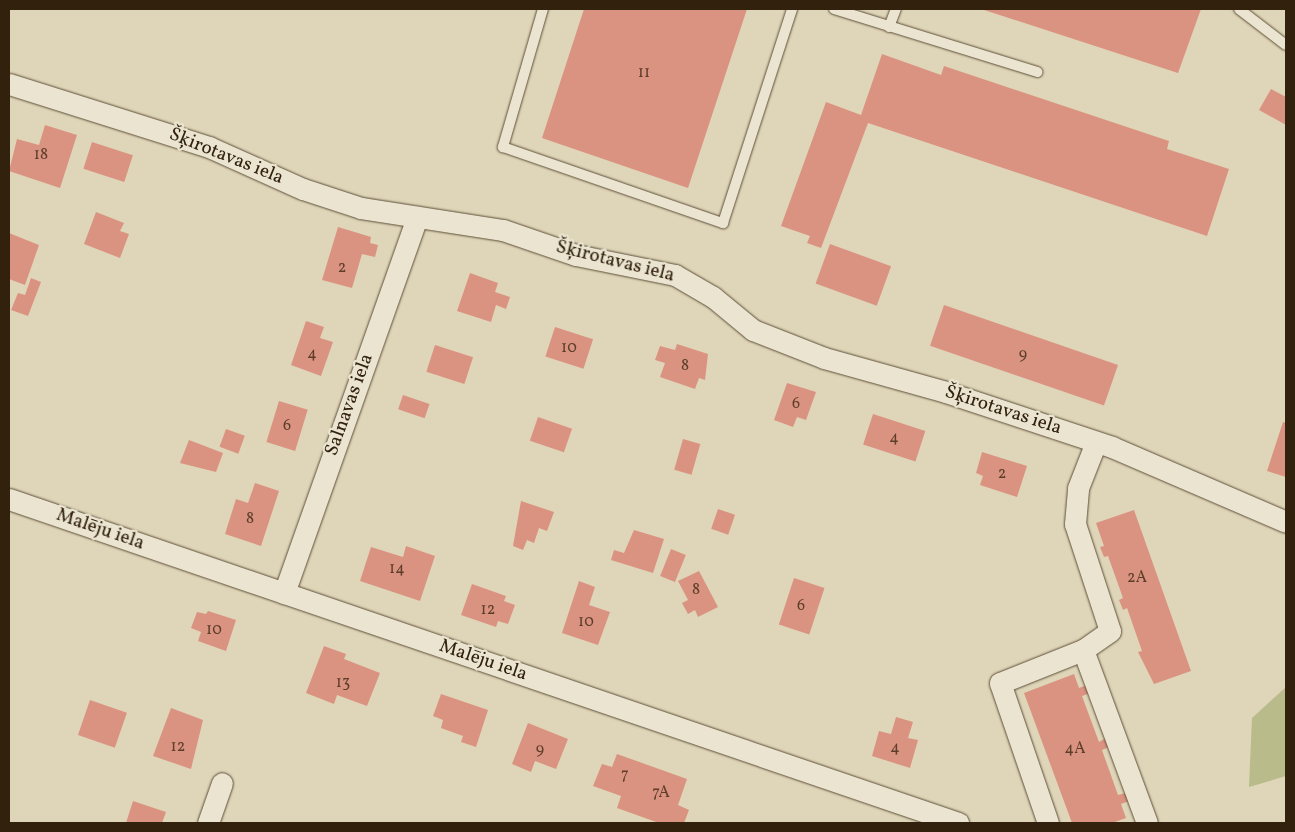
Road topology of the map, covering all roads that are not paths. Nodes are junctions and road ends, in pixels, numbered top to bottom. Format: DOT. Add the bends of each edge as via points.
graph roads {
  1 [pos="543,9"];
  2 [pos="792,9"];
  3 [pos="834,9"];
  4 [pos="896,9"];
  5 [pos="1239,9"];
  6 [pos="889,27"];
  7 [pos="1286,45"];
  8 [pos="1037,72"];
  9 [pos="9,84"];
  10 [pos="417,217"];
  11 [pos="1096,442"];
  12 [pos="9,500"];
  13 [pos="1286,522"];
  14 [pos="284,593"];
  15 [pos="1083,650"];
  16 [pos="222,783"];
  17 [pos="208,823"];
  18 [pos="958,823"];
  19 [pos="1048,823"];
  20 [pos="1146,823"];
  1 -- 2 [label="lane" via="503,147 724,223"];
  3 -- 6 [label="lane"];
  4 -- 6 [label="lane"];
  5 -- 7 [label="lane"];
  6 -- 8 [label="lane"];
  9 -- 10 [label="street, Šķirotavas iela" via="209,146 320,195 362,208"];
  10 -- 11 [label="street, Šķirotavas iela" via="503,230 576,255 675,275 713,297 752,330 824,358 946,392"];
  10 -- 14 [label="street, Salnavas iela"];
  11 -- 13 [label="street, Šķirotavas iela" via="1189,476"];
  11 -- 15 [label="street" via="1078,488 1074,524 1110,631"];
  12 -- 14 [label="street, Malēju iela"];
  14 -- 18 [label="street, Malēju iela"];
  15 -- 19 [label="street" via="1000,683"];
  15 -- 20 [label="street"];
  16 -- 17 [label="street"];
}
